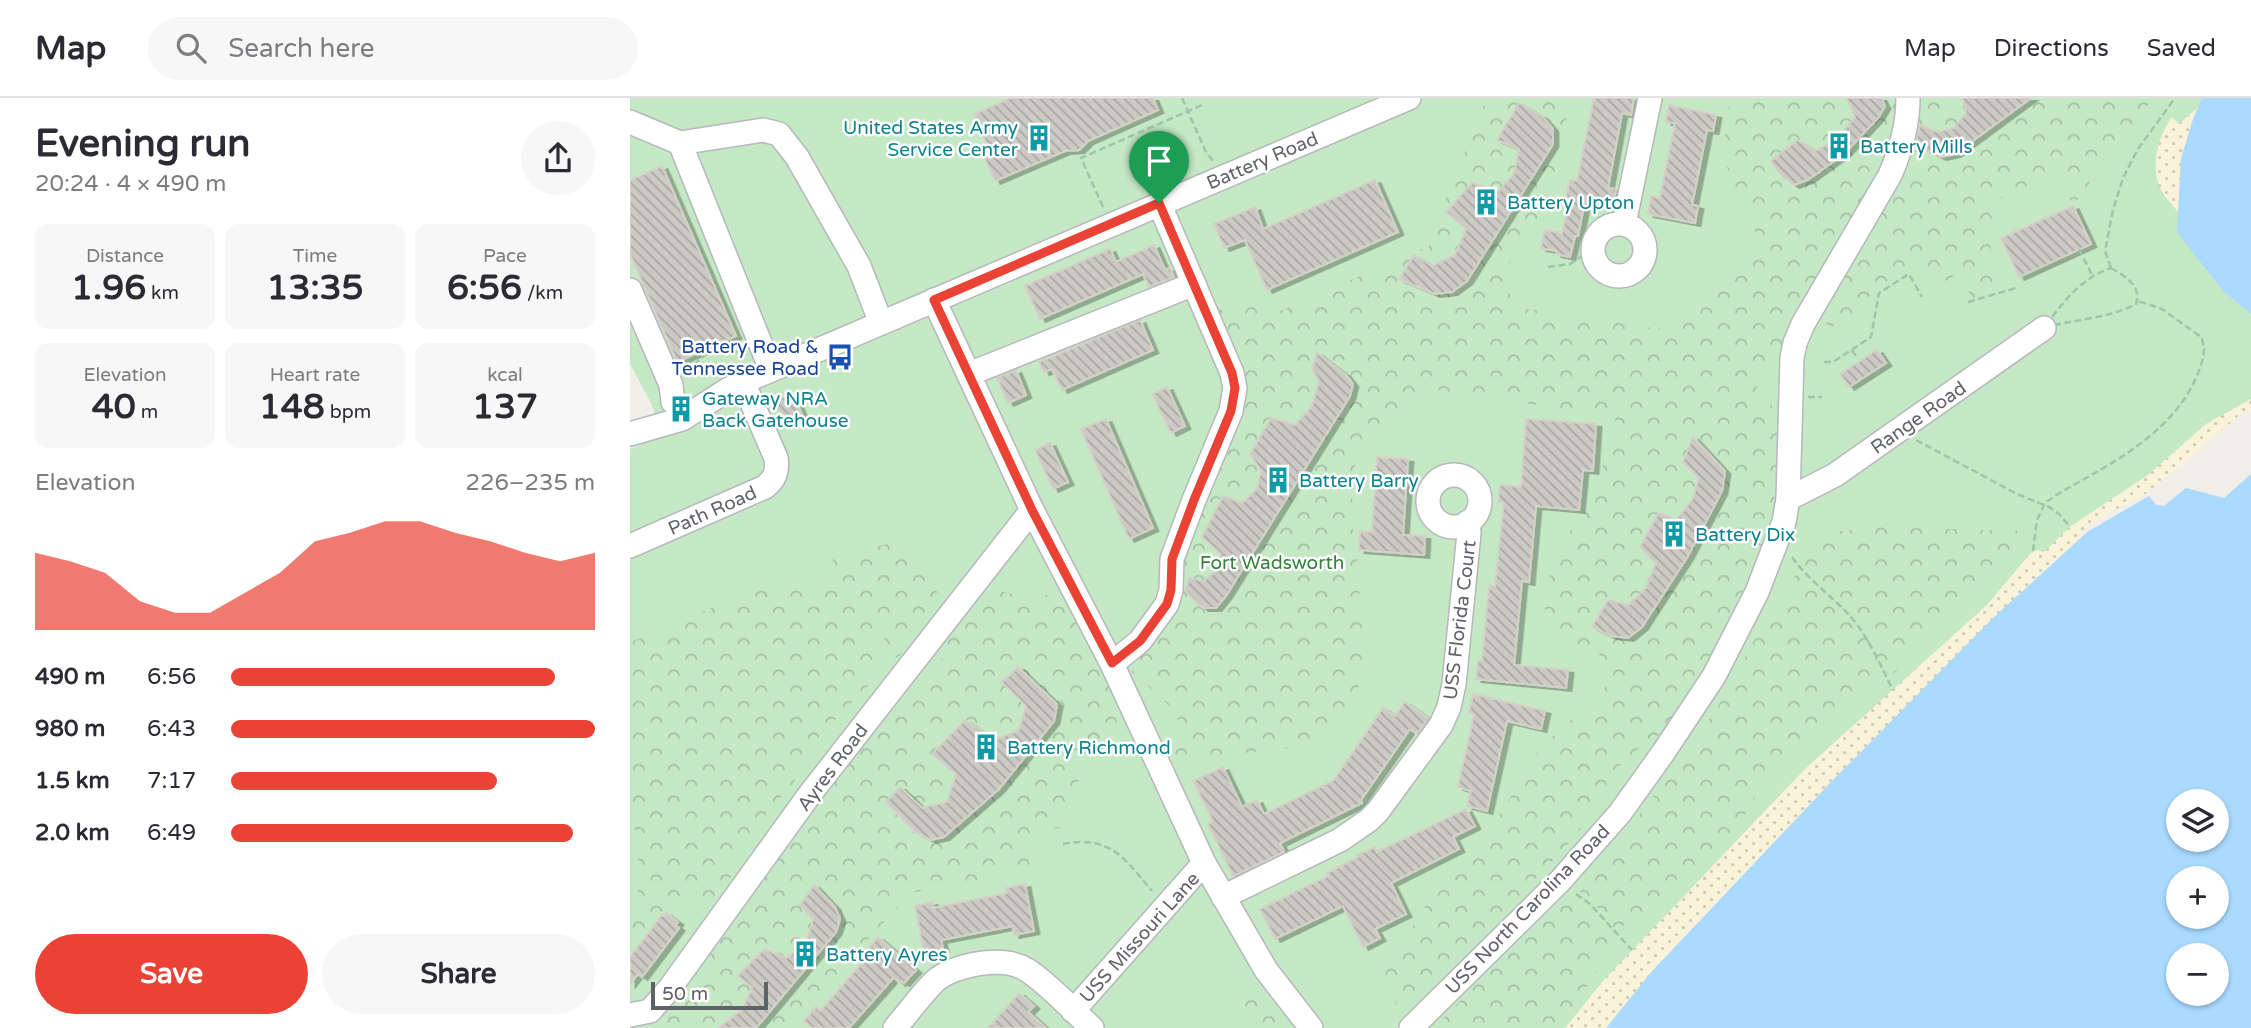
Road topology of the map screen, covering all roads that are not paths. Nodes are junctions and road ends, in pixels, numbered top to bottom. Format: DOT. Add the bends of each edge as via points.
graph roads {
  1 [pos="1409,98"];
  2 [pos="1650,98"];
  3 [pos="1908,98"];
  4 [pos="630,122"];
  5 [pos="680,143"];
  6 [pos="1159,203"];
  7 [pos="1624,224"];
  8 [pos="1194,285"];
  9 [pos="630,290"];
  10 [pos="934,300"];
  11 [pos="881,323"];
  12 [pos="2044,328"];
  13 [pos="771,370"];
  14 [pos="969,374"];
  15 [pos="736,385"];
  16 [pos="678,410"];
  17 [pos="630,428"];
  18 [pos="630,433"];
  19 [pos="1788,499"];
  20 [pos="1032,510"];
  21 [pos="1468,522"];
  22 [pos="630,546"];
  23 [pos="1112,663"];
  24 [pos="1204,863"];
  25 [pos="1223,897"];
  26 [pos="1073,1011"];
  27 [pos="643,1018"];
  28 [pos="895,1028"];
  29 [pos="1092,1028"];
  30 [pos="1311,1028"];
  31 [pos="1410,1028"];
  1 -- 6 [label="street, Battery Road"];
  2 -- 7 [label="street"];
  3 -- 19 [label="street, USS North Carolina Road" via="1905,132 1890,175 1795,343"];
  4 -- 5 [label="street"];
  5 -- 11 [label="street" via="763,130 779,134 859,266"];
  5 -- 13 [label="street"];
  6 -- 8 [label="street"];
  6 -- 10 [label="street, Battery Road"];
  8 -- 14 [label="street"];
  8 -- 23 [label="street" via="1232,373 1231,411 1172,559 1167,604 1140,641"];
  9 -- 16 [label="street"];
  10 -- 11 [label="street, Battery Road"];
  10 -- 14 [label="street"];
  11 -- 13 [label="street, Battery Road"];
  12 -- 19 [label="street, Range Road" via="1835,475"];
  13 -- 15 [label="street, Battery Road"];
  14 -- 20 [label="street"];
  15 -- 16 [label="street, Battery Road"];
  15 -- 22 [label="street, Path Road" via="776,457 778,467 771,482"];
  16 -- 17 [label="street, Battery Road"];
  16 -- 18 [label="street"];
  19 -- 31 [label="street, USS North Carolina Road" via="1779,538 1747,613 1714,676 1663,753 1560,881"];
  20 -- 23 [label="street"];
  20 -- 27 [label="street, Ayres Road" via="810,794 678,977"];
  21 -- 25 [label="street, USS Florida Court" via="1454,684 1441,725 1378,811 1360,827"];
  23 -- 24 [label="street"];
  24 -- 25 [label="street"];
  24 -- 26 [label="street, USS Missouri Lane"];
  25 -- 30 [label="street" via="1266,970"];
  26 -- 28 [label="street" via="1024,968 991,962 943,976"];
  26 -- 29 [label="street"];
}
